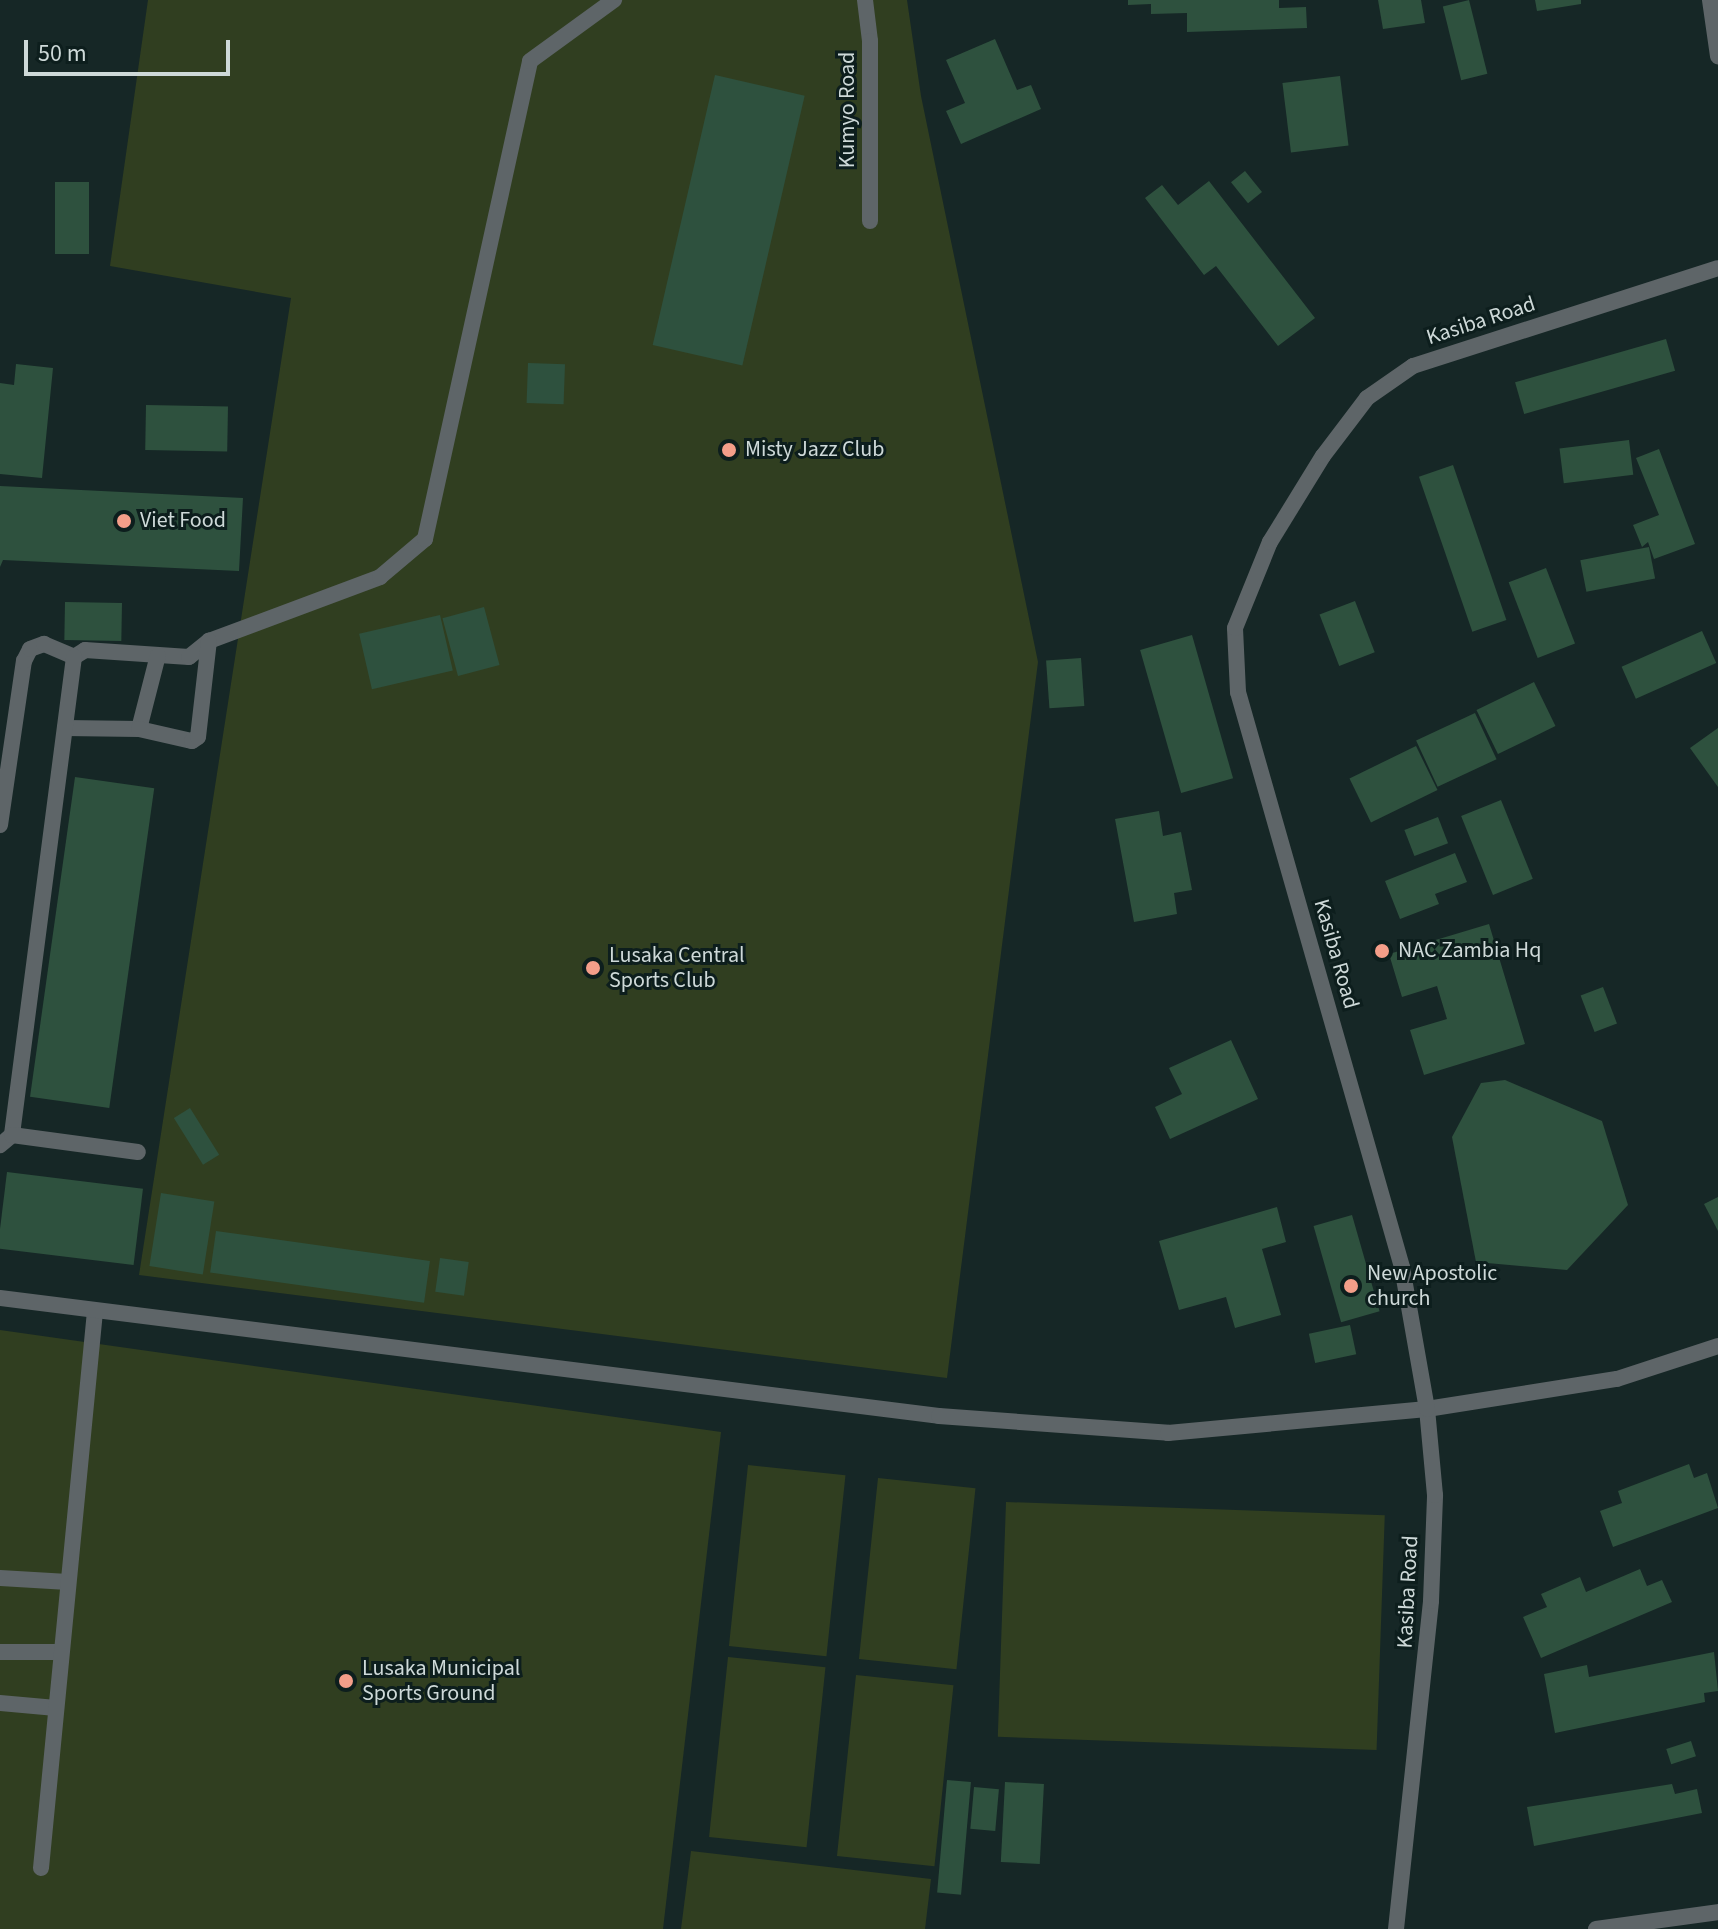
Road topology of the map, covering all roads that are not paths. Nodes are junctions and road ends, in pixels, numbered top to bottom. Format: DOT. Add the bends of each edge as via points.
graph roads {
  1 [pos="614,0"];
  2 [pos="865,0"];
  3 [pos="1710,0"];
  4 [pos="1718,56"];
  5 [pos="870,221"];
  6 [pos="1718,268"];
  7 [pos="209,641"];
  8 [pos="158,655"];
  9 [pos="74,657"];
  10 [pos="65,728"];
  11 [pos="139,729"];
  12 [pos="0,825"];
  13 [pos="6,1140"];
  14 [pos="138,1152"];
  15 [pos="0,1298"];
  16 [pos="95,1311"];
  17 [pos="1718,1346"];
  18 [pos="1427,1409"];
  19 [pos="0,1578"];
  20 [pos="68,1582"];
  21 [pos="0,1652"];
  22 [pos="61,1652"];
  23 [pos="0,1703"];
  24 [pos="56,1708"];
  25 [pos="41,1868"];
  26 [pos="1718,1912"];
  27 [pos="1396,1929"];
  28 [pos="1596,1929"];
  1 -- 7 [label="street" via="530,61 425,539 380,577"];
  2 -- 5 [label="street, Kumyo Road" via="870,41"];
  3 -- 4 [label="street"];
  6 -- 18 [label="street, Kasiba Road" via="1413,366 1367,398 1323,456 1270,542 1235,628 1238,692 1402,1267"];
  7 -- 8 [label="street" via="189,657"];
  7 -- 11 [label="street" via="198,737 192,741"];
  8 -- 9 [label="street" via="85,650"];
  8 -- 11 [label="street"];
  9 -- 10 [label="street"];
  9 -- 12 [label="street" via="44,644 30,649 24,661"];
  10 -- 11 [label="street"];
  10 -- 13 [label="street"];
  13 -- 14 [label="street"];
  15 -- 16 [label="street"];
  16 -- 18 [label="street" via="923,1415 1107,1429 1168,1433"];
  16 -- 20 [label="street"];
  17 -- 18 [label="street" via="1617,1379"];
  18 -- 27 [label="street, Kasiba Road" via="1435,1495 1431,1601"];
  19 -- 20 [label="street"];
  20 -- 22 [label="street"];
  21 -- 22 [label="street"];
  22 -- 24 [label="street"];
  23 -- 24 [label="street"];
  24 -- 25 [label="street"];
  26 -- 28 [label="street"];
}
